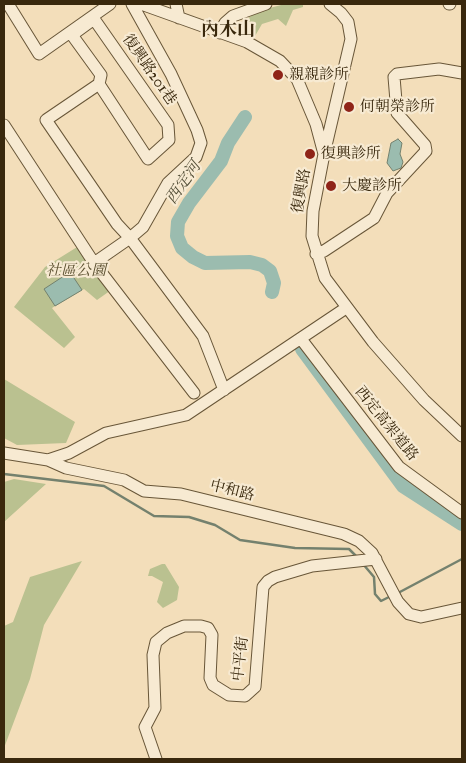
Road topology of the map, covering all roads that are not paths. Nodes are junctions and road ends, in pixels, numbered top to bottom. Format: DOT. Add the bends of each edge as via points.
graph roads {
  1 [pos="8,4"];
  2 [pos="110,4"];
  3 [pos="132,4"];
  4 [pos="176,4"];
  5 [pos="330,4"];
  6 [pos="144,5"];
  7 [pos="260,5"];
  8 [pos="138,16"];
  9 [pos="179,18"];
  10 [pos="220,33"];
  11 [pos="462,73"];
  12 [pos="99,84"];
  13 [pos="4,125"];
  14 [pos="324,154"];
  15 [pos="130,238"];
  16 [pos="316,254"];
  17 [pos="94,263"];
  18 [pos="346,308"];
  19 [pos="304,344"];
  20 [pos="224,390"];
  21 [pos="194,393"];
  22 [pos="462,436"];
  23 [pos="4,452"];
  24 [pos="69,453"];
  25 [pos="48,460"];
  26 [pos="66,468"];
  27 [pos="462,513"];
  28 [pos="359,541"];
  29 [pos="359,560"];
  30 [pos="462,608"];
  31 [pos="156,759"];
  1 -- 2 [label="street" via="39,54"];
  3 -- 8 [label="street, 復興路201巷"];
  4 -- 9 [label="street"];
  5 -- 14 [label="street" via="348,22 351,39"];
  6 -- 8 [label="street, 復興路201巷"];
  6 -- 9 [label="street, 復興路"];
  7 -- 10 [label="street" via="233,16"];
  8 -- 15 [label="street, 復興路201巷" via="171,74 201,143 196,156 168,183 143,227"];
  9 -- 10 [label="street, 復興路"];
  10 -- 14 [label="street, 復興路" via="247,42 291,71 316,124"];
  11 -- 16 [label="street" via="439,69 402,73 394,77 397,113 425,145 426,151 387,193 374,218"];
  12 -- 12 [label="street, 復興路201巷" via="148,159 169,140 168,124 94,19 72,35 101,75"];
  12 -- 15 [label="street" via="46,120"];
  13 -- 17 [label="street"];
  14 -- 16 [label="street, 復興路" via="313,211 312,236"];
  15 -- 17 [label="street, 復興路201巷"];
  15 -- 20 [label="street" via="203,336"];
  16 -- 18 [label="street, 復興路" via="325,278"];
  17 -- 21 [label="street"];
  18 -- 19 [label="street, 中和路"];
  18 -- 22 [label="street, 復興路" via="424,400"];
  19 -- 20 [label="street, 中和路"];
  19 -- 27 [label="street, 西定高架道路" via="399,467"];
  20 -- 24 [label="street, 中和路" via="186,415 106,433"];
  23 -- 25 [label="street, 中和路"];
  24 -- 25 [label="street, 中和路"];
  24 -- 26 [label="street" via="62,461"];
  25 -- 26 [label="street, 中和路"];
  26 -- 28 [label="street, 中和路" via="124,480 144,491 181,494 338,532"];
  28 -- 29 [label="street, 中和路"];
  28 -- 29 [label="street" via="362,548"];
  29 -- 30 [label="street, 中和路" via="388,584 406,612 417,617"];
  29 -- 31 [label="street, 中平街" via="312,566 268,581 264,587 255,687 245,696 230,695 213,684 210,678 212,635 208,628 184,626 167,632 156,642 155,708 145,727"];
}
